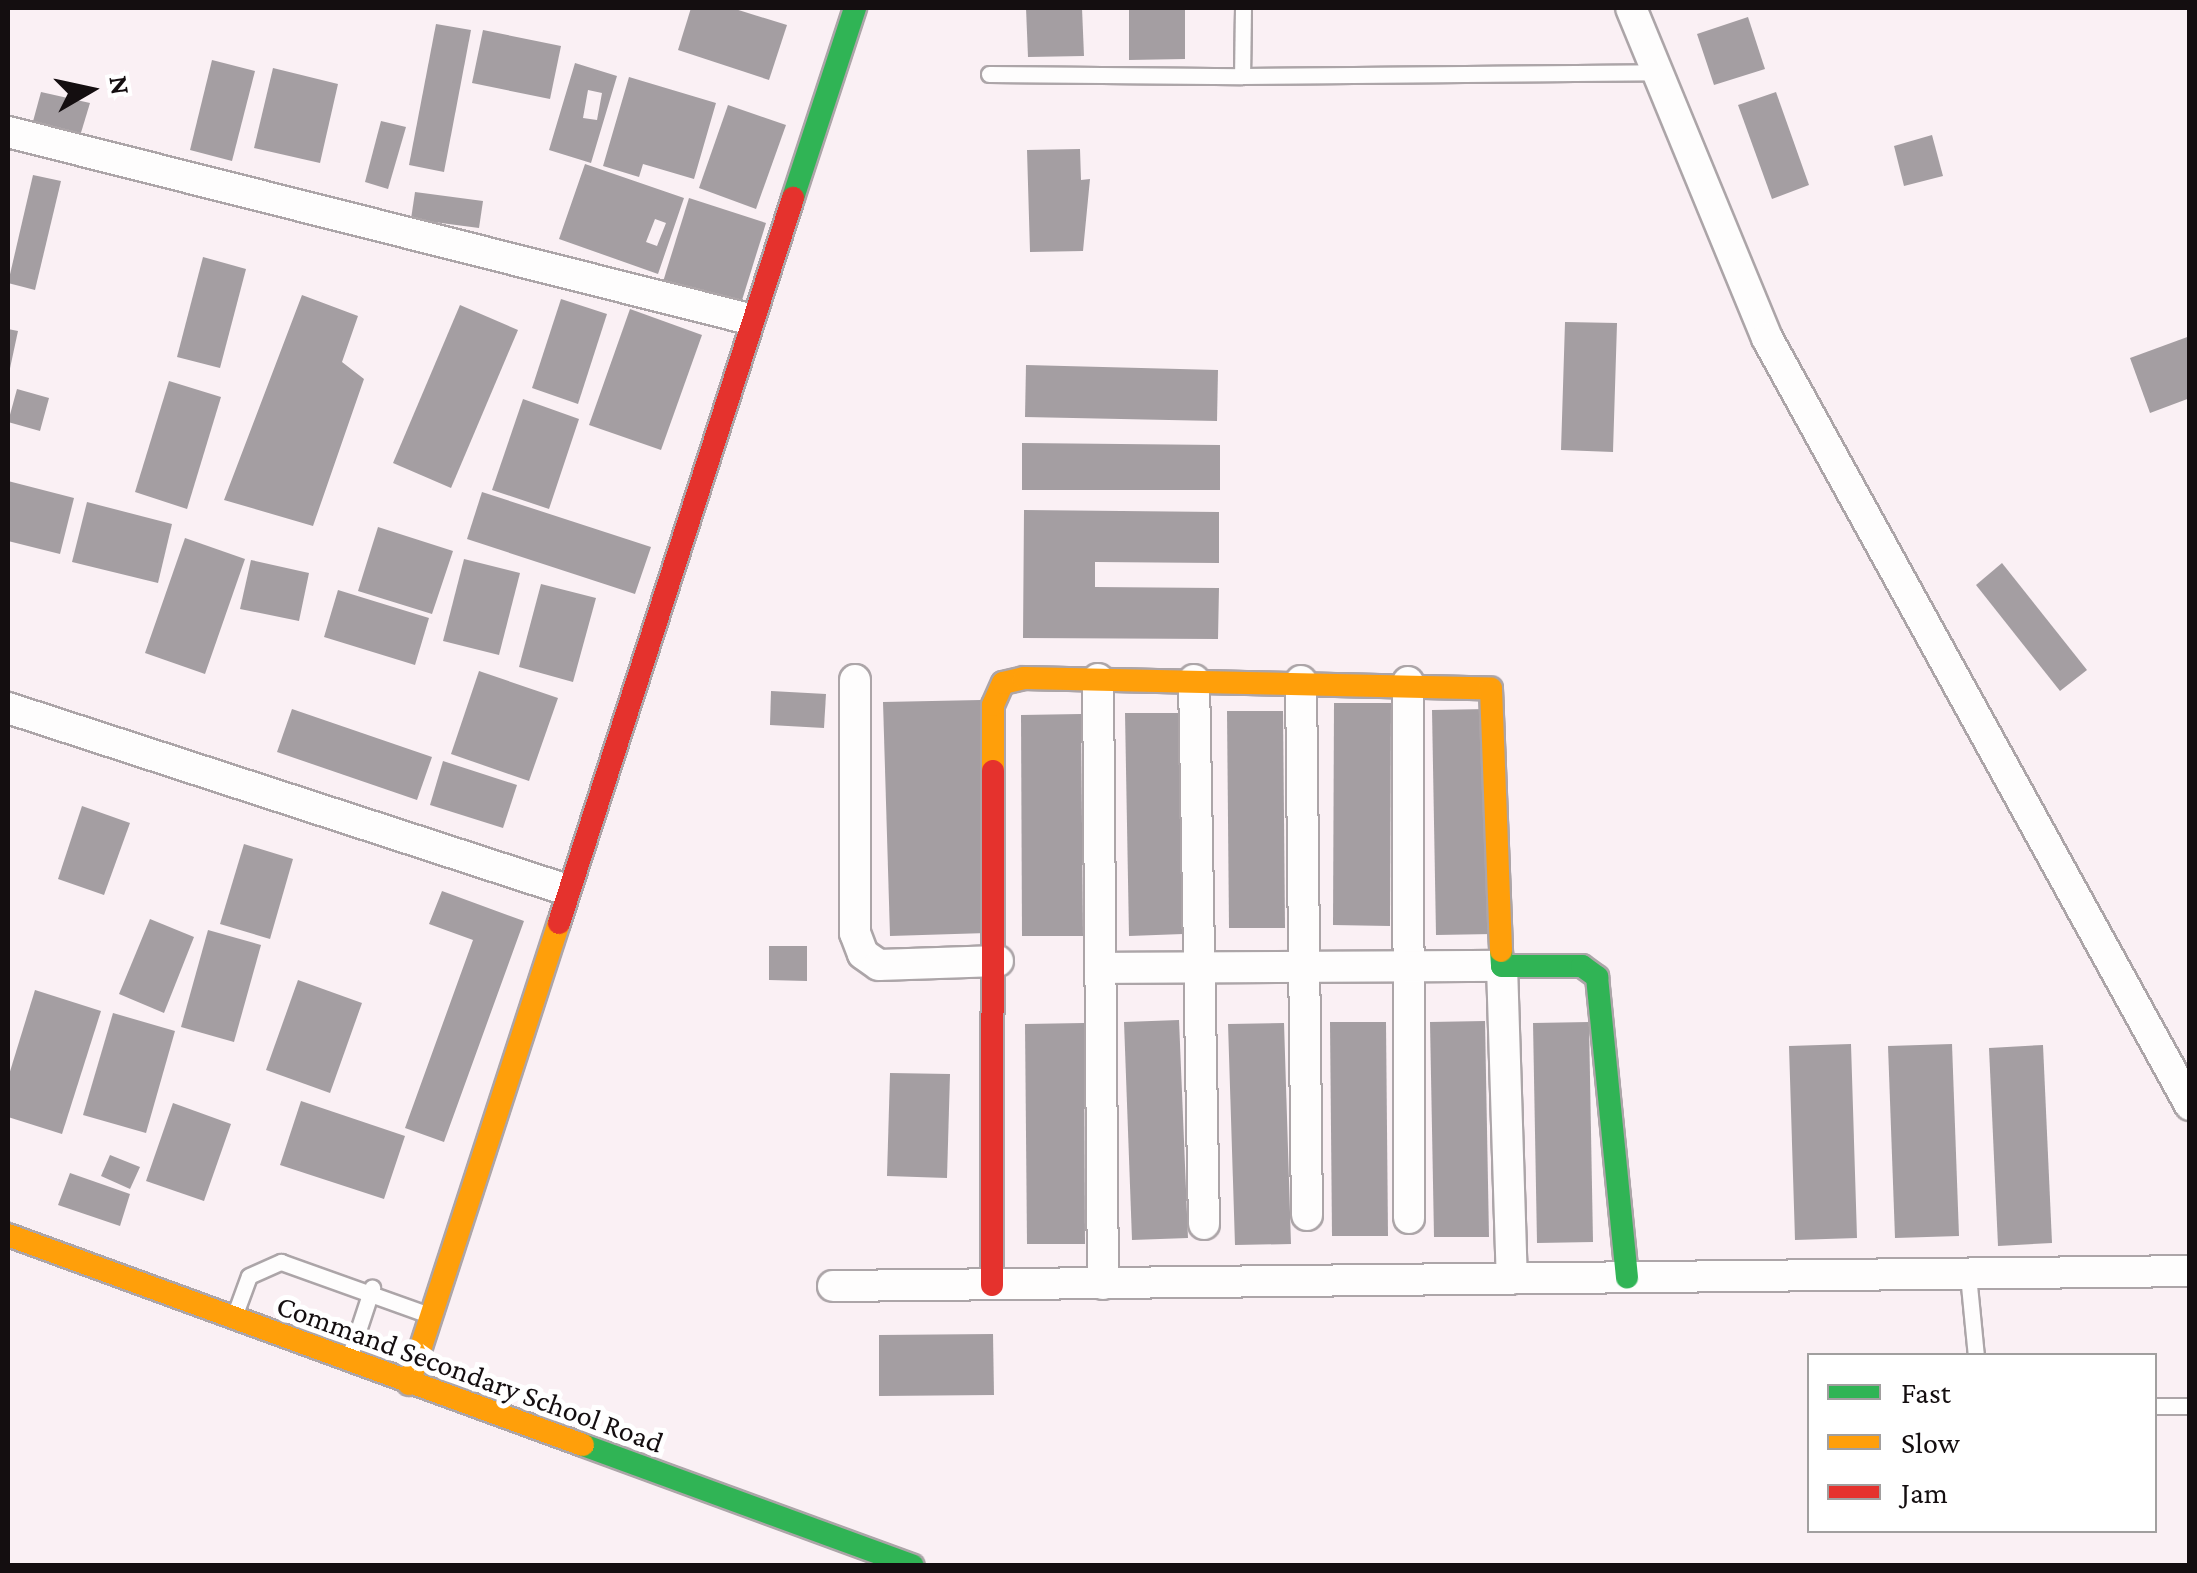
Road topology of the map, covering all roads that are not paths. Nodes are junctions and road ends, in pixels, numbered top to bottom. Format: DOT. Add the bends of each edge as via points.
graph roads {
  1 [pos="856,8"];
  2 [pos="1243,8"];
  3 [pos="1631,8"];
  4 [pos="1660,72"];
  5 [pos="990,74"];
  6 [pos="1242,76"];
  7 [pos="8,132"];
  8 [pos="749,319"];
  9 [pos="1098,679"];
  10 [pos="854,680"];
  11 [pos="1194,680"];
  12 [pos="1301,680"];
  13 [pos="1408,682"];
  14 [pos="8,708"];
  15 [pos="564,889"];
  16 [pos="998,961"];
  17 [pos="1502,966"];
  18 [pos="1304,967"];
  19 [pos="1407,967"];
  20 [pos="1100,968"];
  21 [pos="1200,968"];
  22 [pos="2190,1105"];
  23 [pos="1307,1215"];
  24 [pos="1409,1218"];
  25 [pos="1204,1224"];
  26 [pos="8,1235"];
  27 [pos="2190,1271"];
  28 [pos="1968,1274"];
  29 [pos="1627,1278"];
  30 [pos="1512,1280"];
  31 [pos="992,1284"];
  32 [pos="1103,1284"];
  33 [pos="833,1286"];
  34 [pos="372,1288"];
  35 [pos="429,1316"];
  36 [pos="233,1319"];
  37 [pos="1976,1353"];
  38 [pos="348,1362"];
  39 [pos="409,1384"];
  40 [pos="2157,1406"];
  41 [pos="2190,1406"];
  42 [pos="896,1563"];
  1 -- 8 [label="street"];
  2 -- 6 [label="lane"];
  3 -- 4 [label="street"];
  4 -- 6 [label="lane"];
  4 -- 22 [label="street" via="1767,338"];
  5 -- 6 [label="lane"];
  7 -- 8 [label="street"];
  8 -- 15 [label="street"];
  9 -- 11 [label="street"];
  9 -- 16 [label="street" via="1013,681 993,705"];
  9 -- 20 [label="street"];
  10 -- 16 [label="street" via="855,933 863,954 879,965"];
  11 -- 12 [label="street"];
  11 -- 21 [label="street"];
  12 -- 13 [label="street"];
  12 -- 18 [label="street"];
  13 -- 17 [label="street" via="1482,683 1497,702"];
  13 -- 19 [label="street"];
  14 -- 15 [label="street"];
  15 -- 35 [label="street"];
  16 -- 31 [label="street"];
  17 -- 19 [label="street"];
  17 -- 29 [label="street" via="1582,966 1598,977"];
  17 -- 30 [label="street"];
  18 -- 19 [label="street"];
  18 -- 21 [label="street"];
  18 -- 23 [label="street"];
  19 -- 24 [label="street"];
  20 -- 21 [label="street"];
  20 -- 32 [label="street"];
  21 -- 25 [label="street"];
  26 -- 36 [label="street, Command Secondary School Road"];
  27 -- 28 [label="street"];
  28 -- 29 [label="street"];
  28 -- 37 [label="lane"];
  29 -- 30 [label="street"];
  30 -- 32 [label="street"];
  31 -- 32 [label="street"];
  31 -- 33 [label="street"];
  34 -- 35 [label="lane"];
  34 -- 36 [label="lane" via="262,1264"];
  34 -- 38 [label="lane"];
  35 -- 39 [label="street"];
  36 -- 38 [label="street, Command Secondary School Road"];
  38 -- 39 [label="street, Command Secondary School Road"];
  39 -- 42 [label="street, Command Secondary School Road"];
  40 -- 41 [label="lane"];
}
